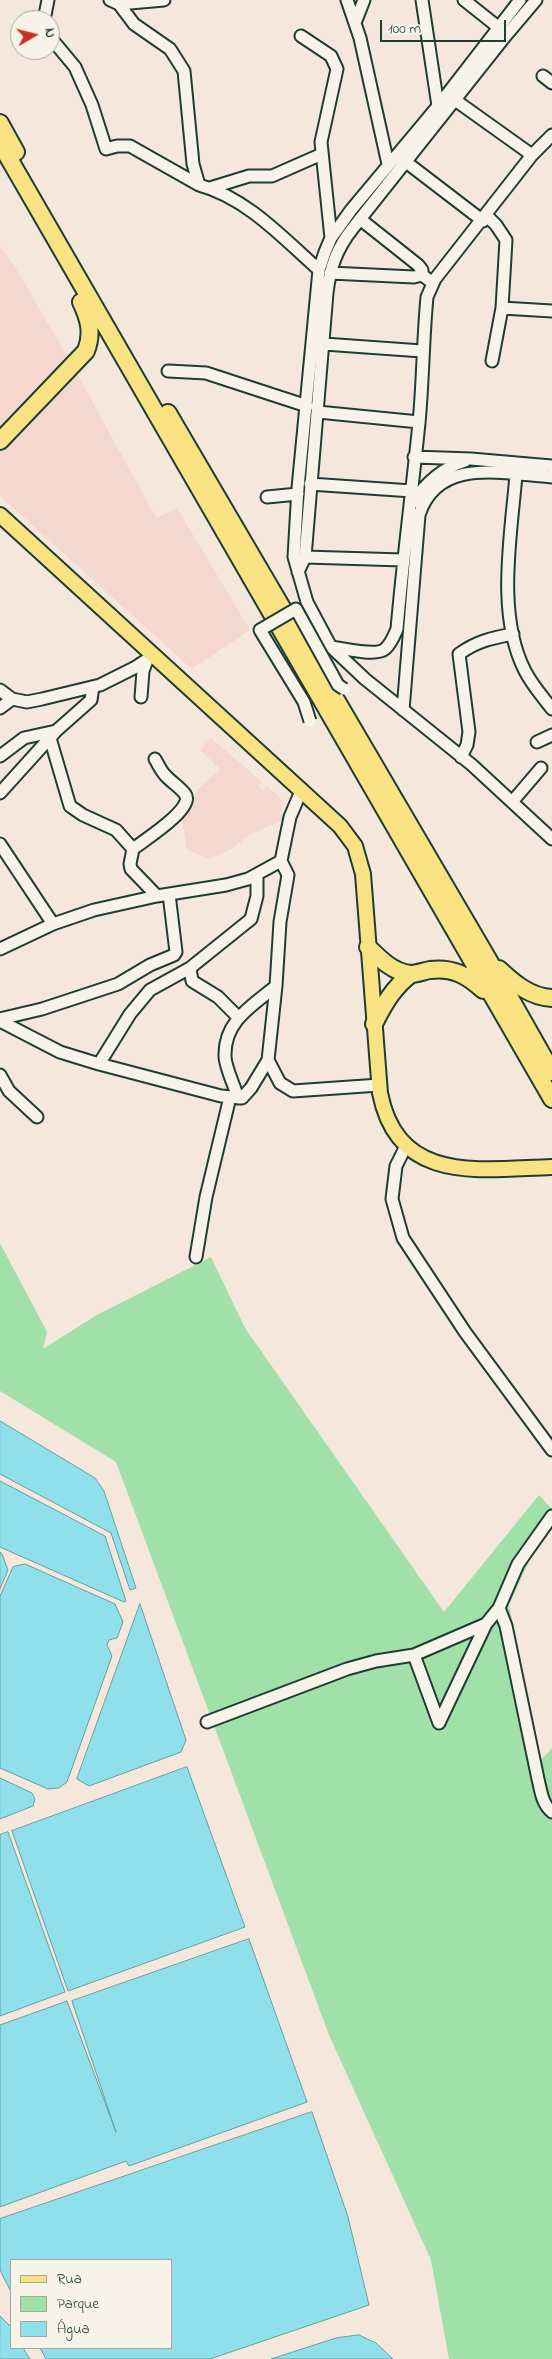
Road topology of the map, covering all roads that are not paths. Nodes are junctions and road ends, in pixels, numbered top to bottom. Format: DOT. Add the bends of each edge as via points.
graph roads {
  1 [pos="164,0"];
  2 [pos="364,0"];
  3 [pos="422,0"];
  4 [pos="464,0"];
  5 [pos="520,0"];
  6 [pos="536,0"];
  7 [pos="345,1"];
  8 [pos="114,2"];
  9 [pos="355,23"];
  10 [pos="498,28"];
  11 [pos="301,36"];
  12 [pos="60,49"];
  13 [pos="455,100"];
  14 [pos="438,106"];
  15 [pos="0,124"];
  16 [pos="551,137"];
  17 [pos="0,143"];
  18 [pos="322,154"];
  19 [pos="532,156"];
  20 [pos="406,162"];
  21 [pos="388,164"];
  22 [pos="20,179"];
  23 [pos="204,187"];
  24 [pos="485,218"];
  25 [pos="360,219"];
  26 [pos="332,238"];
  27 [pos="324,271"];
  28 [pos="422,275"];
  29 [pos="433,283"];
  30 [pos="502,308"];
  31 [pos="552,311"];
  32 [pos="324,344"];
  33 [pos="422,351"];
  34 [pos="492,360"];
  35 [pos="168,371"];
  36 [pos="307,406"];
  37 [pos="318,412"];
  38 [pos="419,422"];
  39 [pos="5,436"];
  40 [pos="414,457"];
  41 [pos="471,459"];
  42 [pos="552,466"];
  43 [pos="516,474"];
  44 [pos="552,477"];
  45 [pos="310,484"];
  46 [pos="412,491"];
  47 [pos="298,494"];
  48 [pos="267,497"];
  49 [pos="411,504"];
  50 [pos="0,515"];
  51 [pos="306,557"];
  52 [pos="403,560"];
  53 [pos="298,572"];
  54 [pos="513,634"];
  55 [pos="331,647"];
  56 [pos="150,657"];
  57 [pos="94,687"];
  58 [pos="344,689"];
  59 [pos="552,689"];
  60 [pos="0,690"];
  61 [pos="540,694"];
  62 [pos="141,697"];
  63 [pos="12,699"];
  64 [pos="0,708"];
  65 [pos="552,709"];
  66 [pos="403,710"];
  67 [pos="310,721"];
  68 [pos="53,735"];
  69 [pos="552,735"];
  70 [pos="538,742"];
  71 [pos="0,756"];
  72 [pos="461,757"];
  73 [pos="155,759"];
  74 [pos="541,768"];
  75 [pos="302,790"];
  76 [pos="0,793"];
  77 [pos="512,802"];
  78 [pos="552,840"];
  79 [pos="0,844"];
  80 [pos="133,849"];
  81 [pos="281,861"];
  82 [pos="257,875"];
  83 [pos="163,895"];
  84 [pos="53,924"];
  85 [pos="368,947"];
  86 [pos="0,949"];
  87 [pos="488,959"];
  88 [pos="190,968"];
  89 [pos="411,974"];
  90 [pos="276,986"];
  91 [pos="552,998"];
  92 [pos="498,1009"];
  93 [pos="238,1018"];
  94 [pos="0,1023"];
  95 [pos="374,1024"];
  96 [pos="268,1060"];
  97 [pos="99,1064"];
  98 [pos="552,1072"];
  99 [pos="0,1075"];
  100 [pos="379,1085"];
  101 [pos="234,1097"];
  102 [pos="552,1099"];
  103 [pos="37,1117"];
  104 [pos="406,1146"];
  105 [pos="552,1166"];
  106 [pos="196,1257"];
  107 [pos="552,1450"];
  108 [pos="552,1516"];
  109 [pos="499,1608"];
  110 [pos="486,1624"];
  111 [pos="414,1655"];
  112 [pos="207,1722"];
  113 [pos="552,1812"];
  1 -- 8 [label="street"];
  2 -- 9 [label="street"];
  3 -- 14 [label="street"];
  4 -- 10 [label="street"];
  5 -- 10 [label="street"];
  6 -- 13 [label="street"];
  7 -- 9 [label="street"];
  8 -- 23 [label="street" via="134,24 170,49 184,71 193,164"];
  9 -- 21 [label="street"];
  10 -- 14 [label="street"];
  11 -- 18 [label="street" via="331,56 337,69 322,128"];
  12 -- 23 [label="street" via="75,67 106,149 130,146"];
  13 -- 19 [label="street"];
  13 -- 20 [label="street"];
  14 -- 21 [label="street"];
  15 -- 87 [label="highway"];
  16 -- 19 [label="street"];
  17 -- 22 [label="highway"];
  18 -- 23 [label="street" via="272,176 249,176"];
  18 -- 26 [label="street"];
  19 -- 24 [label="street"];
  20 -- 24 [label="street"];
  20 -- 25 [label="street"];
  21 -- 26 [label="street"];
  22 -- 39 [label="highway" via="88,316 90,337 80,359"];
  22 -- 92 [label="highway"];
  23 -- 27 [label="street" via="245,207"];
  24 -- 29 [label="street"];
  24 -- 30 [label="street" via="496,225 506,240"];
  25 -- 27 [label="street"];
  25 -- 28 [label="street" via="418,264"];
  26 -- 27 [label="street"];
  27 -- 28 [label="street"];
  27 -- 32 [label="street"];
  27 -- 36 [label="street"];
  28 -- 29 [label="street"];
  29 -- 33 [label="street" via="427,297"];
  30 -- 31 [label="street"];
  30 -- 34 [label="street"];
  32 -- 33 [label="street"];
  32 -- 37 [label="street"];
  33 -- 38 [label="street"];
  35 -- 36 [label="street" via="206,373"];
  36 -- 47 [label="street"];
  37 -- 38 [label="street"];
  37 -- 45 [label="street"];
  38 -- 40 [label="street"];
  40 -- 41 [label="street"];
  40 -- 46 [label="street"];
  41 -- 42 [label="street"];
  41 -- 49 [label="street" via="455,464 422,487"];
  43 -- 44 [label="street"];
  43 -- 54 [label="street" via="508,600"];
  43 -- 66 [label="street" via="460,474 437,486 422,506 414,560"];
  45 -- 46 [label="street"];
  45 -- 51 [label="street"];
  46 -- 49 [label="street"];
  47 -- 48 [label="street"];
  47 -- 53 [label="street" via="294,557"];
  49 -- 52 [label="street"];
  50 -- 56 [label="main road"];
  51 -- 52 [label="street"];
  51 -- 53 [label="street"];
  52 -- 55 [label="street" via="397,629 386,649 375,653"];
  53 -- 55 [label="street" via="307,602"];
  54 -- 61 [label="street" via="526,672"];
  54 -- 72 [label="street" via="486,638 459,654 469,732"];
  55 -- 66 [label="street"];
  56 -- 57 [label="street"];
  56 -- 62 [label="street" via="143,671"];
  56 -- 75 [label="main road"];
  57 -- 63 [label="street" via="27,702"];
  57 -- 68 [label="street" via="91,700"];
  58 -- 67 [label="street, bridge" via="338,684 296,608 260,630 300,696"];
  59 -- 61 [label="street"];
  60 -- 63 [label="street"];
  61 -- 65 [label="street"];
  63 -- 64 [label="street"];
  66 -- 72 [label="street"];
  68 -- 71 [label="street" via="24,738"];
  68 -- 76 [label="street"];
  68 -- 80 [label="street" via="60,777 70,806 116,830"];
  69 -- 70 [label="street"];
  72 -- 77 [label="street"];
  73 -- 80 [label="street" via="165,775 188,798 180,812"];
  74 -- 77 [label="street"];
  75 -- 81 [label="street" via="290,816"];
  75 -- 85 [label="main road" via="340,826 355,846 363,874"];
  77 -- 78 [label="street"];
  79 -- 84 [label="street"];
  80 -- 83 [label="street" via="131,869"];
  81 -- 82 [label="street"];
  81 -- 90 [label="street" via="288,875 280,922"];
  82 -- 83 [label="street" via="226,885"];
  82 -- 88 [label="street" via="257,896 251,919"];
  83 -- 84 [label="street" via="94,910"];
  83 -- 94 [label="street" via="176,954 118,984"];
  84 -- 86 [label="street"];
  85 -- 89 [label="highway" via="390,967"];
  85 -- 95 [label="main road"];
  87 -- 91 [label="highway" via="513,983 532,993"];
  87 -- 98 [label="highway"];
  88 -- 93 [label="street" via="192,981 218,997"];
  88 -- 97 [label="street" via="150,990"];
  89 -- 92 [label="highway" via="433,970 456,971 474,981"];
  89 -- 95 [label="highway" via="391,993"];
  90 -- 93 [label="street"];
  90 -- 96 [label="street"];
  92 -- 102 [label="highway"];
  93 -- 101 [label="street" via="229,1032 225,1057"];
  94 -- 97 [label="street" via="60,1052"];
  95 -- 100 [label="main road"];
  96 -- 100 [label="street" via="280,1083 293,1091"];
  96 -- 101 [label="street" via="242,1098"];
  97 -- 101 [label="street"];
  99 -- 103 [label="street" via="9,1091"];
  100 -- 104 [label="main road" via="388,1123"];
  101 -- 106 [label="street" via="206,1197"];
  104 -- 105 [label="main road" via="424,1158 450,1167"];
  104 -- 107 [label="street" via="396,1166 392,1198 403,1238 465,1332"];
  108 -- 109 [label="street" via="518,1564"];
  109 -- 110 [label="street"];
  109 -- 113 [label="street" via="506,1626 538,1779 547,1808"];
  110 -- 111 [label="street"];
  110 -- 111 [label="street" via="439,1723"];
  111 -- 112 [label="street" via="347,1669"];
}
